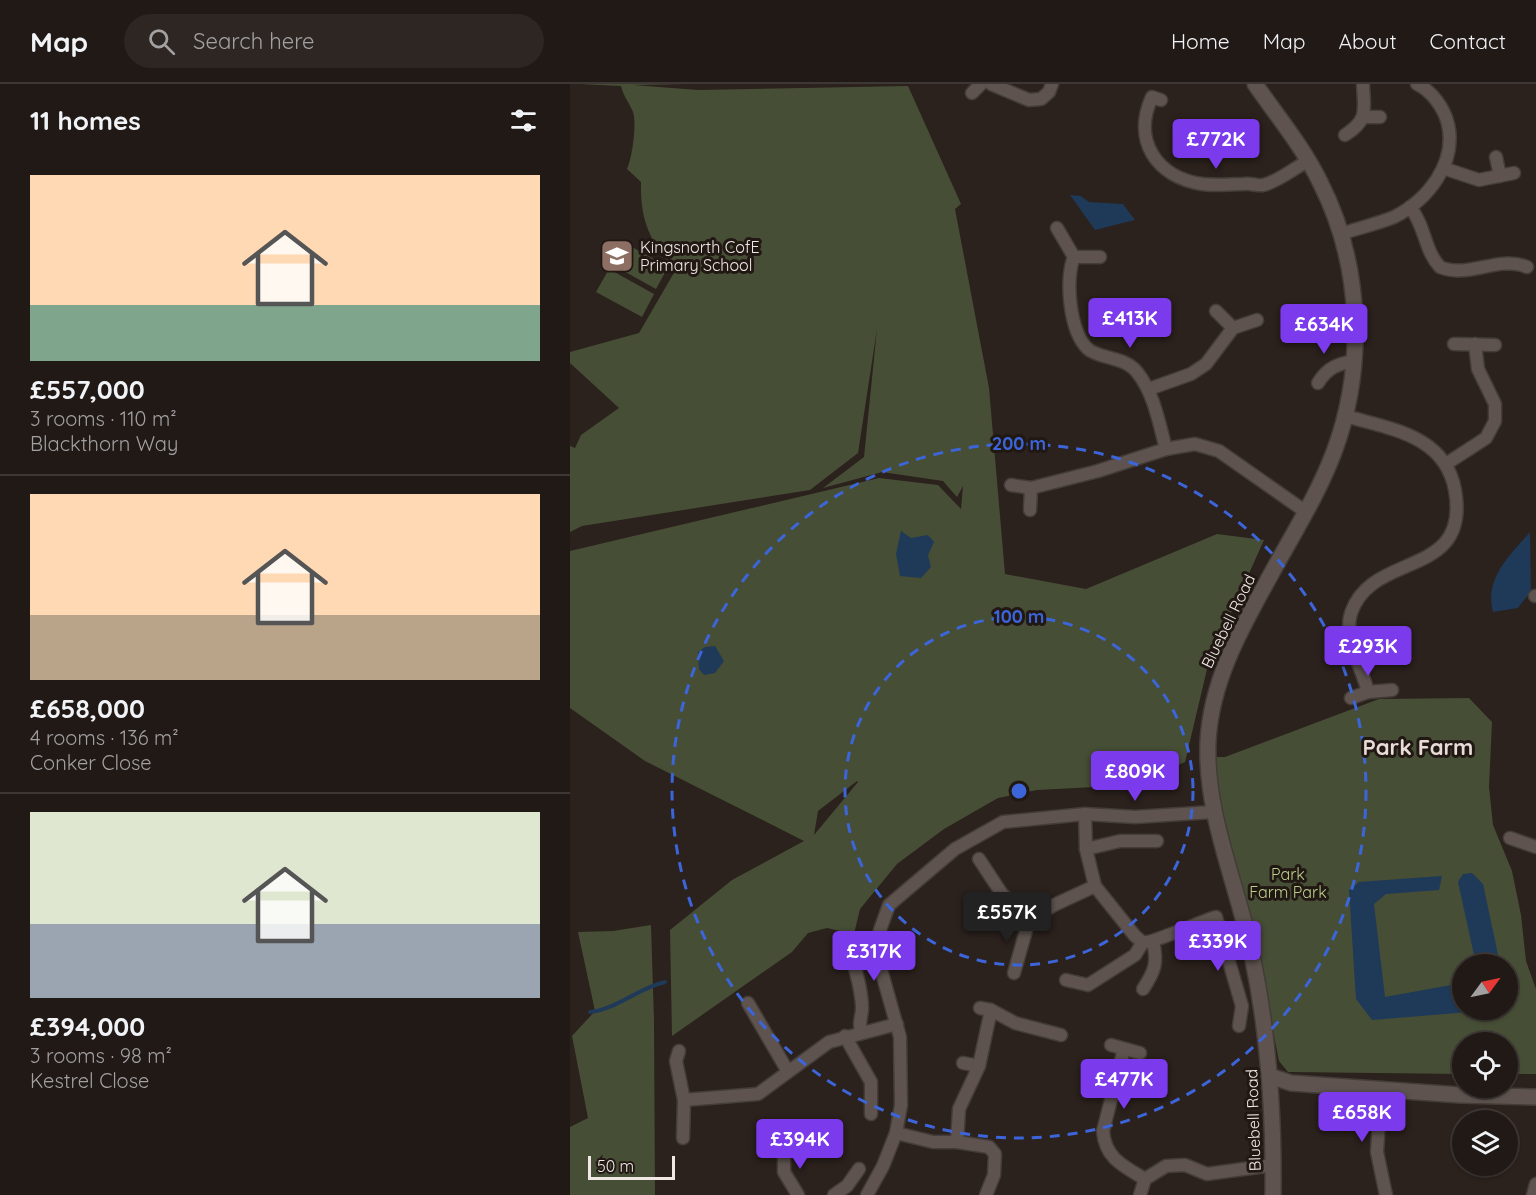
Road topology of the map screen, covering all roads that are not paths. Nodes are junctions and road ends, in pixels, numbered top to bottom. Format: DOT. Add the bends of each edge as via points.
graph roads {
  1 [pos="991,84"];
  2 [pos="1052,84"];
  3 [pos="1255,84"];
  4 [pos="1363,84"];
  5 [pos="1417,84"];
  6 [pos="1161,100"];
  7 [pos="1364,117"];
  8 [pos="1380,117"];
  9 [pos="1345,135"];
  10 [pos="1496,157"];
  11 [pos="1308,161"];
  12 [pos="1443,168"];
  13 [pos="1514,173"];
  14 [pos="1500,176"];
  15 [pos="1410,207"];
  16 [pos="1057,228"];
  17 [pos="1341,234"];
  18 [pos="1074,257"];
  19 [pos="1100,257"];
  20 [pos="1527,267"];
  21 [pos="1216,311"];
  22 [pos="1257,320"];
  23 [pos="1233,328"];
  24 [pos="1454,344"];
  25 [pos="1475,344"];
  26 [pos="1496,345"];
  27 [pos="1354,361"];
  28 [pos="1318,383"];
  29 [pos="1149,389"];
  30 [pos="1346,416"];
  31 [pos="1166,449"];
  32 [pos="1446,464"];
  33 [pos="1011,485"];
  34 [pos="1031,488"];
  35 [pos="1030,510"];
  36 [pos="1306,512"];
  37 [pos="1392,690"];
  38 [pos="1368,692"];
  39 [pos="1351,698"];
  40 [pos="1213,812"];
  41 [pos="1085,814"];
  42 [pos="1510,838"];
  43 [pos="1157,841"];
  44 [pos="1536,847"];
  45 [pos="1086,849"];
  46 [pos="979,859"];
  47 [pos="1095,886"];
  48 [pos="1029,920"];
  49 [pos="847,941"];
  50 [pos="1148,942"];
  51 [pos="1014,973"];
  52 [pos="1066,980"];
  53 [pos="1143,989"];
  54 [pos="748,1003"];
  55 [pos="897,1024"];
  56 [pos="1239,1026"];
  57 [pos="862,1033"];
  58 [pos="1061,1035"];
  59 [pos="846,1036"];
  60 [pos="1111,1046"];
  61 [pos="1124,1048"];
  62 [pos="679,1051"];
  63 [pos="1140,1053"];
  64 [pos="963,1063"];
  65 [pos="979,1066"];
  66 [pos="787,1070"];
  67 [pos="1270,1076"];
  68 [pos="1381,1088"];
  69 [pos="1536,1097"];
  70 [pos="684,1100"];
  71 [pos="871,1113"];
  72 [pos="896,1133"];
  73 [pos="683,1138"];
  74 [pos="957,1142"];
  75 [pos="784,1148"];
  76 [pos="1273,1165"];
  77 [pos="859,1169"];
  78 [pos="1145,1179"];
  79 [pos="1536,1184"];
  80 [pos="798,1195"];
  81 [pos="834,1195"];
  82 [pos="867,1195"];
  83 [pos="986,1195"];
  84 [pos="1140,1195"];
  85 [pos="1273,1195"];
  86 [pos="1386,1195"];
  87 [pos="1533,1195"];
  1 -- 2 [label="street" via="1029,100 1041,99"];
  3 -- 11 [label="street, Bluebell Road"];
  4 -- 7 [label="street"];
  5 -- 12 [label="street" via="1444,112 1449,143"];
  6 -- 11 [label="street" via="1152,97 1143,129 1148,148 1161,166 1177,176 1200,184 1262,186"];
  7 -- 8 [label="street"];
  7 -- 9 [label="street" via="1359,126"];
  10 -- 14 [label="street"];
  11 -- 17 [label="street, Bluebell Road"];
  12 -- 14 [label="street" via="1479,180"];
  12 -- 15 [label="street" via="1432,186"];
  13 -- 14 [label="street"];
  15 -- 17 [label="street" via="1391,218"];
  15 -- 20 [label="street" via="1423,225 1428,248 1440,267 1456,270 1508,262"];
  16 -- 18 [label="street"];
  17 -- 27 [label="street, Bluebell Road" via="1355,306"];
  18 -- 19 [label="street"];
  18 -- 29 [label="street" via="1068,287 1084,343 1093,352 1135,369"];
  21 -- 23 [label="street"];
  22 -- 23 [label="street"];
  23 -- 29 [label="street" via="1206,364 1191,374"];
  24 -- 25 [label="street"];
  25 -- 26 [label="street"];
  25 -- 32 [label="street" via="1478,369 1495,404 1495,421 1486,438"];
  27 -- 28 [label="street" via="1335,365"];
  27 -- 30 [label="street, Bluebell Road"];
  29 -- 31 [label="street"];
  30 -- 32 [label="street" via="1411,435"];
  30 -- 36 [label="street, Bluebell Road" via="1322,482"];
  31 -- 34 [label="street"];
  31 -- 36 [label="street" via="1195,444 1219,451"];
  32 -- 38 [label="street" via="1457,502 1453,533 1436,553 1370,584 1352,612 1350,638"];
  33 -- 34 [label="street"];
  34 -- 35 [label="street"];
  36 -- 40 [label="street, Bluebell Road" via="1231,649 1218,682 1208,739"];
  37 -- 38 [label="street"];
  38 -- 39 [label="street"];
  40 -- 41 [label="street"];
  40 -- 67 [label="street, Bluebell Road" via="1253,958"];
  41 -- 45 [label="street"];
  41 -- 55 [label="street" via="1032,813 994,825 955,849 889,905 878,947"];
  42 -- 44 [label="street"];
  43 -- 45 [label="street" via="1120,841"];
  45 -- 47 [label="street"];
  46 -- 48 [label="street" via="1002,894"];
  47 -- 48 [label="street"];
  47 -- 50 [label="street" via="1135,936"];
  48 -- 51 [label="street"];
  49 -- 57 [label="street" via="863,1008 858,1025"];
  50 -- 52 [label="street" via="1088,985"];
  50 -- 53 [label="street" via="1157,956 1155,970"];
  50 -- 56 [label="street" via="1216,917 1242,1006"];
  54 -- 66 [label="street"];
  55 -- 57 [label="street"];
  55 -- 72 [label="street" via="902,1076"];
  57 -- 59 [label="street"];
  58 -- 65 [label="street" via="1015,1023 986,1009"];
  59 -- 66 [label="street" via="829,1042"];
  59 -- 71 [label="street" via="871,1082"];
  60 -- 61 [label="street"];
  61 -- 63 [label="street"];
  61 -- 78 [label="street" via="1103,1131 1104,1143 1115,1161"];
  62 -- 70 [label="street" via="676,1061"];
  64 -- 65 [label="street"];
  65 -- 74 [label="street" via="959,1109"];
  66 -- 70 [label="street" via="758,1094"];
  67 -- 68 [label="street" via="1291,1083"];
  67 -- 76 [label="street, Bluebell Road"];
  68 -- 69 [label="street"];
  68 -- 86 [label="street" via="1377,1152"];
  70 -- 73 [label="street"];
  72 -- 74 [label="street" via="933,1142"];
  72 -- 82 [label="street"];
  74 -- 83 [label="street" via="987,1145 994,1152 994,1175"];
  75 -- 80 [label="street" via="784,1172"];
  76 -- 78 [label="street" via="1207,1174 1174,1164 1157,1169"];
  76 -- 85 [label="street, Bluebell Road"];
  77 -- 81 [label="street" via="847,1186"];
  78 -- 84 [label="street"];
  79 -- 87 [label="street"];
}
